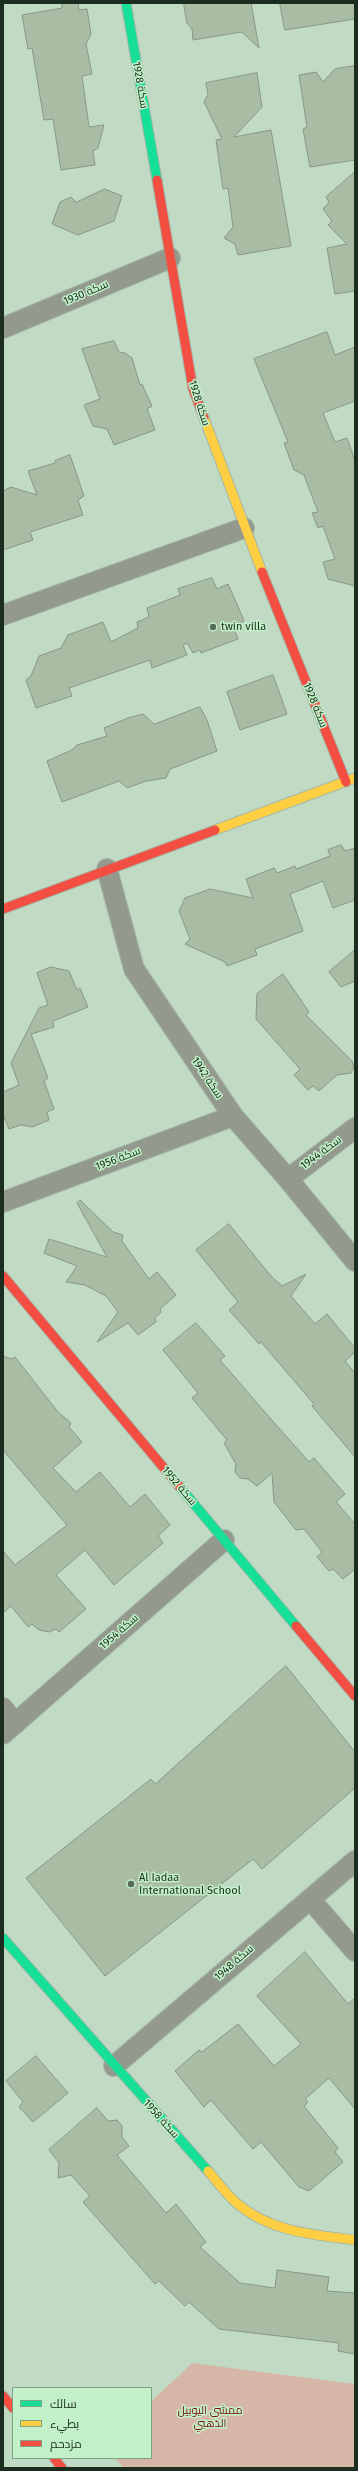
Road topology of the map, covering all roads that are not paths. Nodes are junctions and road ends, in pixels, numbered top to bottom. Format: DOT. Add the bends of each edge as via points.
graph roads {
  1 [pos="126,3"];
  2 [pos="170,258"];
  3 [pos="3,328"];
  4 [pos="244,528"];
  5 [pos="3,615"];
  6 [pos="351,780"];
  7 [pos="106,869"];
  8 [pos="3,909"];
  9 [pos="232,1116"];
  10 [pos="355,1128"];
  11 [pos="288,1179"];
  12 [pos="3,1202"];
  13 [pos="355,1261"];
  14 [pos="3,1276"];
  15 [pos="224,1540"];
  16 [pos="355,1696"];
  17 [pos="3,1708"];
  18 [pos="9,1729"];
  19 [pos="355,1861"];
  20 [pos="310,1899"];
  21 [pos="3,1938"];
  22 [pos="355,1951"];
  23 [pos="114,2066"];
  24 [pos="355,2240"];
  25 [pos="3,2396"];
  26 [pos="12,2407"];
  27 [pos="55,2459"];
  28 [pos="62,2468"];
  1 -- 2 [label="street, سكة 1928"];
  2 -- 3 [label="street, سكة 1930"];
  2 -- 4 [label="street, سكة 1928" via="192,389"];
  4 -- 5 [label="street"];
  4 -- 6 [label="street, سكة 1928"];
  6 -- 7 [label="street"];
  7 -- 8 [label="street"];
  7 -- 9 [label="street, سكة 1942" via="134,969"];
  9 -- 11 [label="street, سكة 1942"];
  9 -- 12 [label="street, سكة 1956"];
  10 -- 11 [label="street, سكة 1944"];
  11 -- 13 [label="street, سكة 1942"];
  14 -- 15 [label="street, سكة 1952"];
  15 -- 16 [label="street, سكة 1952"];
  15 -- 18 [label="street, سكة 1954"];
  17 -- 18 [label="street, سكة 1954"];
  19 -- 20 [label="street, سكة 1948"];
  20 -- 22 [label="street"];
  20 -- 23 [label="street, سكة 1948"];
  21 -- 23 [label="street, سكة 1958"];
  23 -- 24 [label="street, سكة 1958" via="225,2191 254,2218 273,2226"];
  25 -- 26 [label="street"];
  27 -- 28 [label="street"];
}
